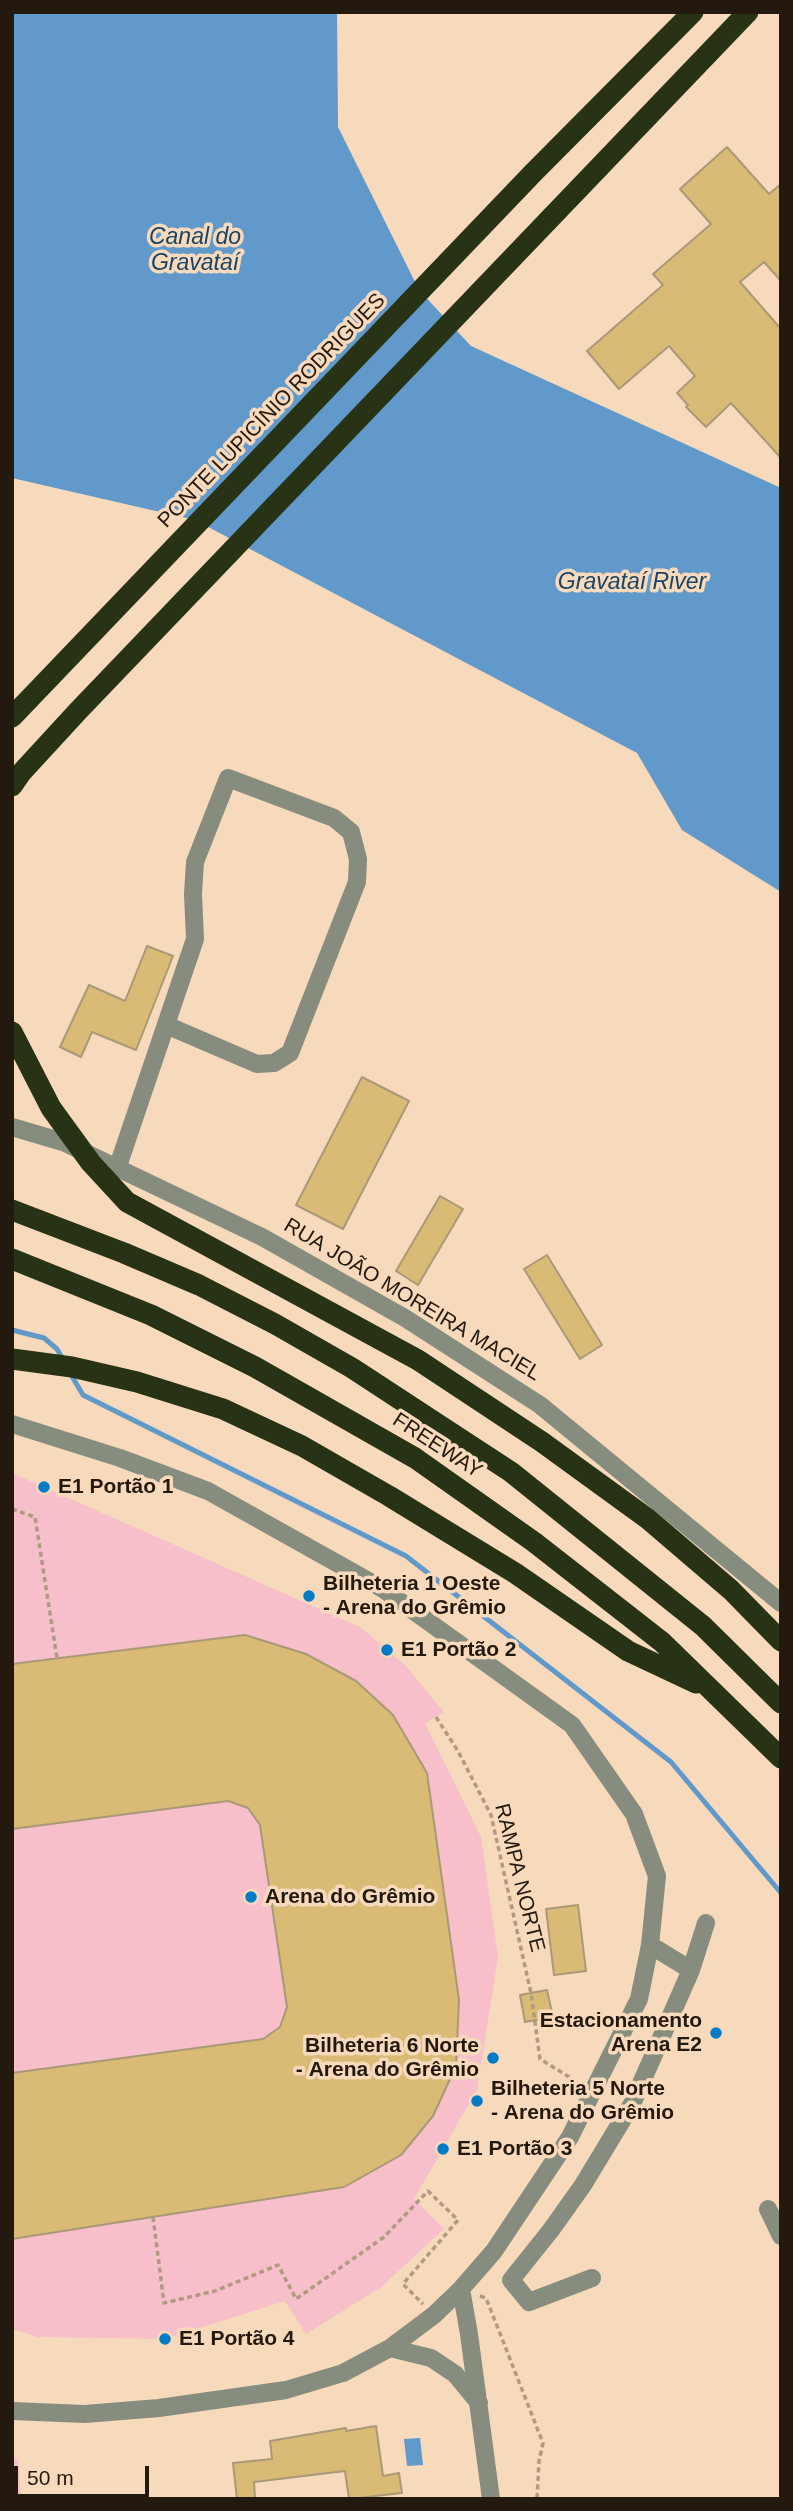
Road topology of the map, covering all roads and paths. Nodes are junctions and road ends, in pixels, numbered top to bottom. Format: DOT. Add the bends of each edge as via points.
graph roads {
  1 [pos="693,12"];
  2 [pos="748,12"];
  3 [pos="12,717"];
  4 [pos="12,786"];
  5 [pos="166,1025"];
  6 [pos="12,1032"];
  7 [pos="12,1127"];
  8 [pos="117,1169"];
  9 [pos="12,1210"];
  10 [pos="12,1259"];
  11 [pos="12,1359"];
  12 [pos="12,1424"];
  13 [pos="12,1509"];
  14 [pos="781,1604"];
  15 [pos="781,1641"];
  16 [pos="57,1658"];
  17 [pos="711,1690"];
  18 [pos="781,1703"];
  19 [pos="436,1717"];
  20 [pos="781,1758"];
  21 [pos="706,1923"];
  22 [pos="650,1945"];
  23 [pos="691,1970"];
  24 [pos="593,2091"];
  25 [pos="768,2209"];
  26 [pos="153,2217"];
  27 [pos="781,2236"];
  28 [pos="593,2278"];
  29 [pos="461,2289"];
  30 [pos="434,2315"];
  31 [pos="390,2348"];
  32 [pos="479,2403"];
  33 [pos="12,2411"];
  34 [pos="491,2499"];
  35 [pos="537,2499"];
  1 -- 3 [label="highway, PONTE LUPICÍNIO RODRIGUES"];
  2 -- 4 [label="highway" via="78,711"];
  5 -- 5 [label="street" via="257,1065 274,1063 290,1053 357,882 358,859 351,832 334,818 228,778 195,862 195,939"];
  5 -- 8 [label="street"];
  6 -- 15 [label="highway" via="51,1108 90,1163 127,1202 418,1360 542,1442 648,1519 731,1590"];
  7 -- 8 [label="street, RUA JOÃO MOREIRA MACIEL" via="63,1142"];
  8 -- 14 [label="street, RUA JOÃO MOREIRA MACIEL" via="262,1237 405,1318 529,1398"];
  9 -- 18 [label="highway, FREEWAY" via="199,1285 352,1368 510,1472 703,1626"];
  10 -- 17 [label="highway, FREEWAY" via="151,1315 255,1367 415,1458 534,1542 662,1642"];
  11 -- 17 [label="highway" via="137,1382 223,1409 302,1446 515,1573 628,1651"];
  12 -- 22 [label="street" via="208,1491 383,1589 572,1725 634,1814 657,1875"];
  13 -- 16 [label="path" via="35,1517"];
  17 -- 20 [label="highway, FREEWAY"];
  19 -- 24 [label="path, RAMPA NORTE" via="491,1815 531,1993 540,2059"];
  21 -- 23 [label="street"];
  22 -- 23 [label="street"];
  22 -- 24 [label="street" via="639,1999"];
  23 -- 28 [label="street" via="610,2143 511,2280 529,2302"];
  24 -- 29 [label="street" via="564,2148 494,2251"];
  25 -- 27 [label="street"];
  26 -- 30 [label="path" via="164,2304 215,2291 278,2265 296,2299 384,2237 428,2191 458,2220 403,2284"];
  29 -- 30 [label="street"];
  29 -- 32 [label="street"];
  29 -- 35 [label="path" via="486,2298 543,2443"];
  30 -- 31 [label="street"];
  31 -- 32 [label="street" via="431,2358 455,2374"];
  31 -- 33 [label="street" via="343,2373 286,2390 85,2414"];
  32 -- 34 [label="street"];
}
